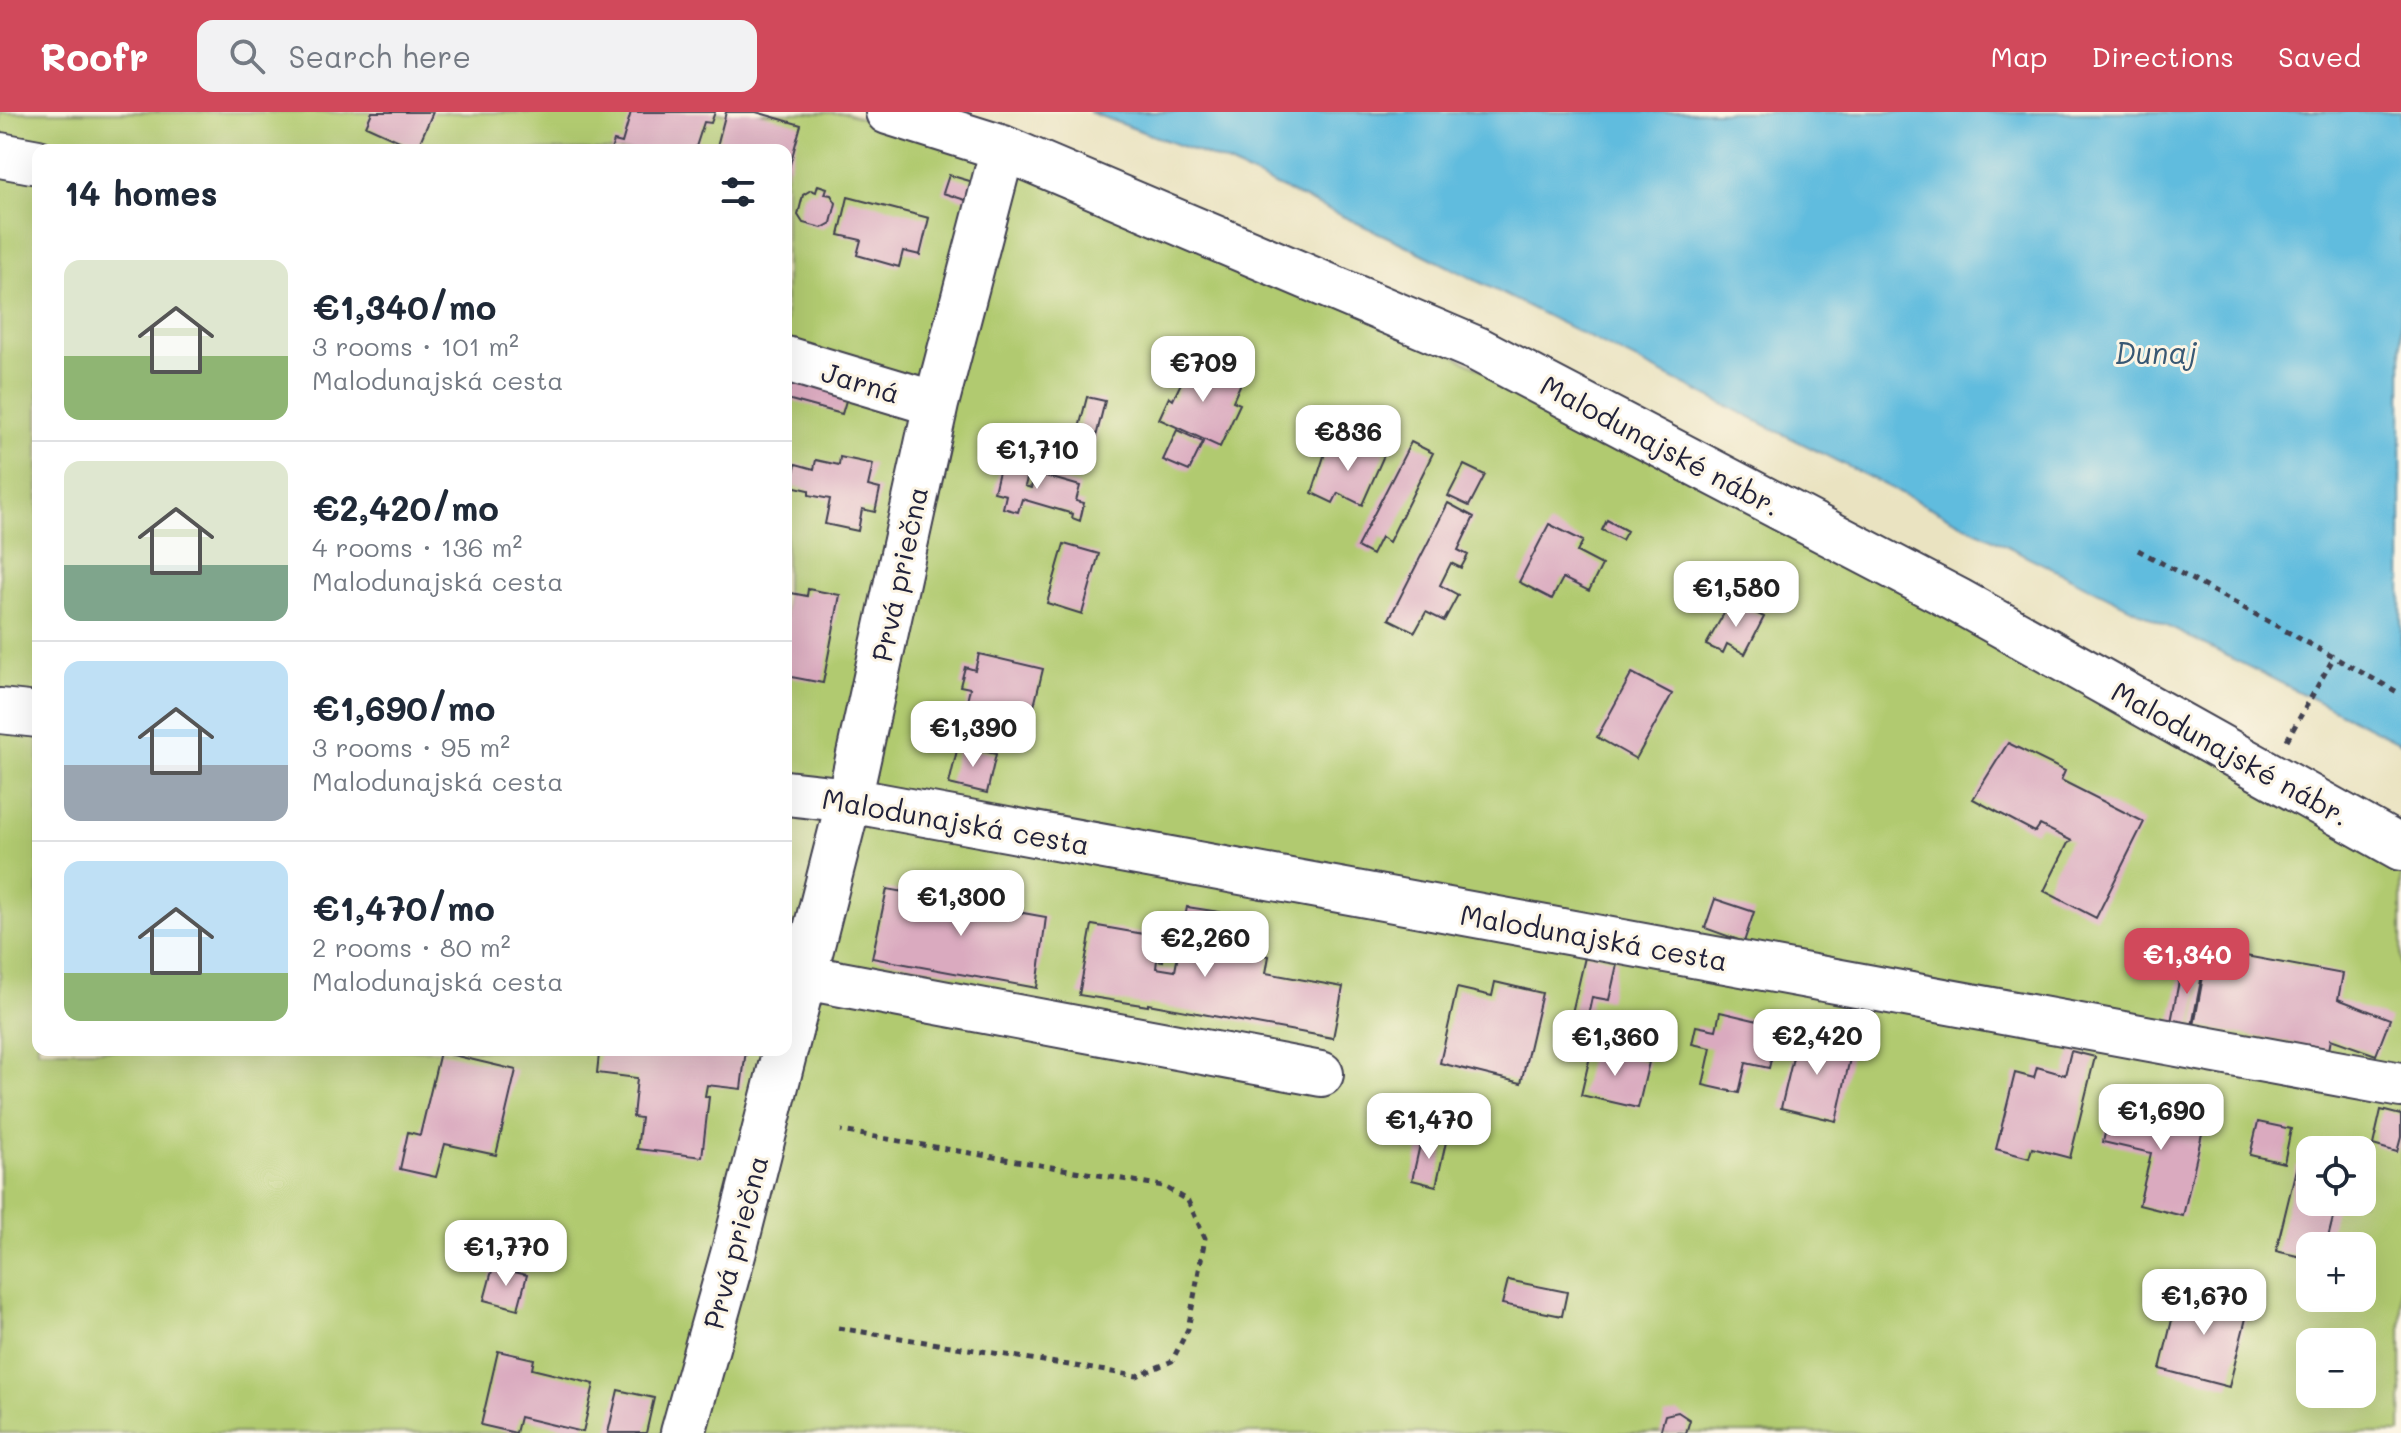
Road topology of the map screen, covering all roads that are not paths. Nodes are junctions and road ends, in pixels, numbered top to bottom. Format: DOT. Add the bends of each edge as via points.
graph roads {
  1 [pos="888,112"];
  2 [pos="1003,148"];
  3 [pos="0,155"];
  4 [pos="32,161"];
  5 [pos="792,361"];
  6 [pos="936,404"];
  7 [pos="0,711"];
  8 [pos="32,714"];
  9 [pos="792,794"];
  10 [pos="849,800"];
  11 [pos="2401,848"];
  12 [pos="804,977"];
  13 [pos="792,1025"];
  14 [pos="784,1056"];
  15 [pos="1321,1074"];
  16 [pos="2401,1085"];
  17 [pos="683,1433"];
  1 -- 2 [label="street, Malodunajské nábr."];
  2 -- 6 [label="street, Prvá priečna"];
  2 -- 11 [label="street, Malodunajské nábr." via="1477,349 1957,600"];
  3 -- 4 [label="street"];
  5 -- 6 [label="street, Jarná"];
  6 -- 10 [label="street, Prvá priečna"];
  7 -- 8 [label="street"];
  9 -- 10 [label="street, Malodunajská cesta"];
  10 -- 12 [label="street, Prvá priečna"];
  10 -- 16 [label="street, Malodunajská cesta"];
  12 -- 13 [label="street, Prvá priečna"];
  12 -- 15 [label="street"];
  14 -- 17 [label="street, Prvá priečna"];
}
